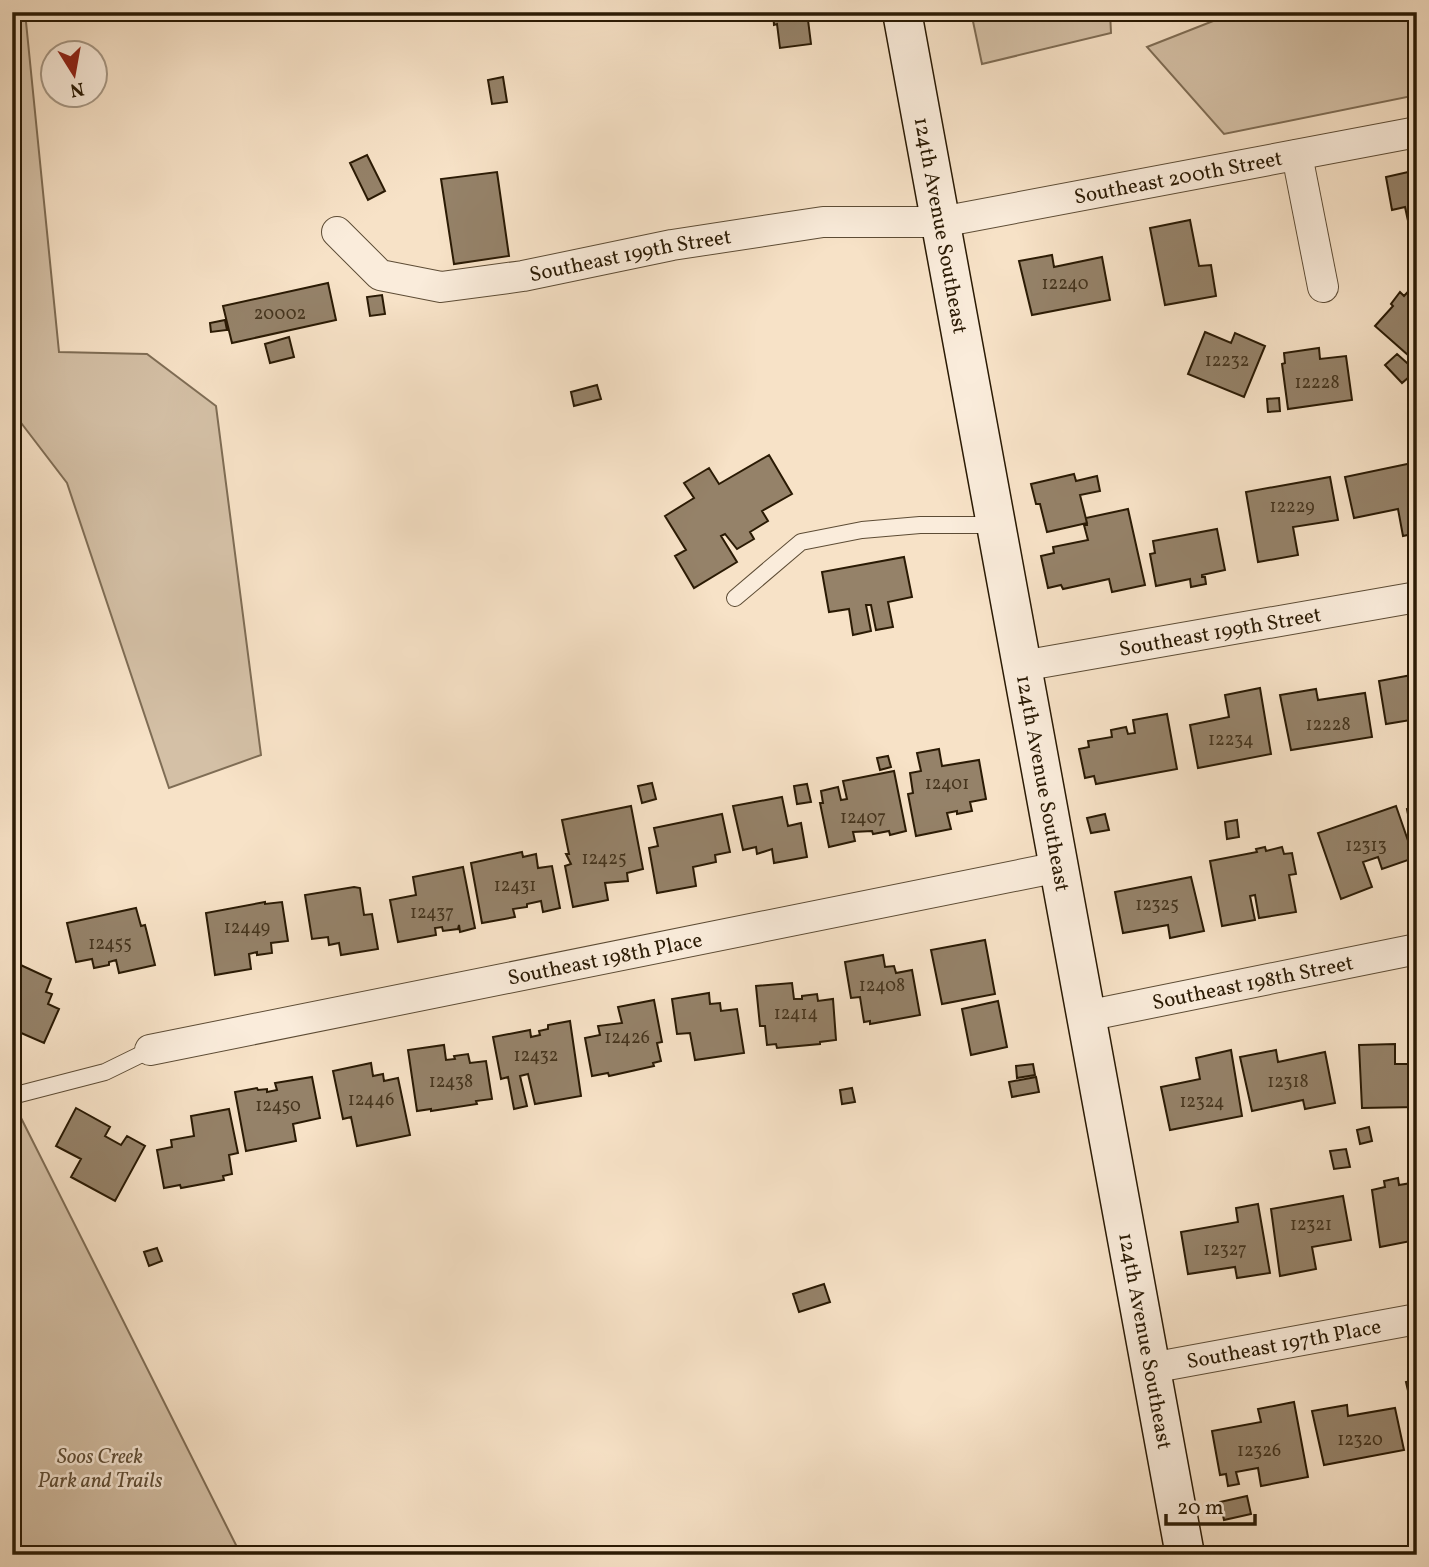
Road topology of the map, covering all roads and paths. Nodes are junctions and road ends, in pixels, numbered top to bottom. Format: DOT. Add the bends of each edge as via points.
graph roads {
  1 [pos="902,12"];
  2 [pos="1417,132"];
  3 [pos="1297,155"];
  4 [pos="941,222"];
  5 [pos="337,232"];
  6 [pos="1323,288"];
  7 [pos="996,525"];
  8 [pos="1417,597"];
  9 [pos="736,598"];
  10 [pos="1022,666"];
  11 [pos="1059,867"];
  12 [pos="1417,949"];
  13 [pos="1086,1016"];
  14 [pos="150,1050"];
  15 [pos="12,1096"];
  16 [pos="1417,1319"];
  17 [pos="1151,1368"];
  18 [pos="1185,1555"];
  1 -- 4 [label="street, 124th Avenue Southeast"];
  2 -- 3 [label="street, Southeast 200th Street"];
  3 -- 4 [label="street, Southeast 200th Street"];
  3 -- 6 [label="street"];
  4 -- 5 [label="street, Southeast 199th Street" via="823,222 441,287 380,275"];
  4 -- 7 [label="street, 124th Avenue Southeast"];
  7 -- 9 [label="lane" via="862,530 801,542"];
  7 -- 10 [label="street, 124th Avenue Southeast"];
  8 -- 10 [label="street, Southeast 199th Street"];
  10 -- 11 [label="street, 124th Avenue Southeast"];
  11 -- 13 [label="street, 124th Avenue Southeast"];
  11 -- 14 [label="street, Southeast 198th Place"];
  12 -- 13 [label="street, Southeast 198th Street"];
  13 -- 17 [label="street, 124th Avenue Southeast"];
  14 -- 15 [label="lane" via="105,1072"];
  16 -- 17 [label="street, Southeast 197th Place"];
  17 -- 18 [label="street, 124th Avenue Southeast"];
}
